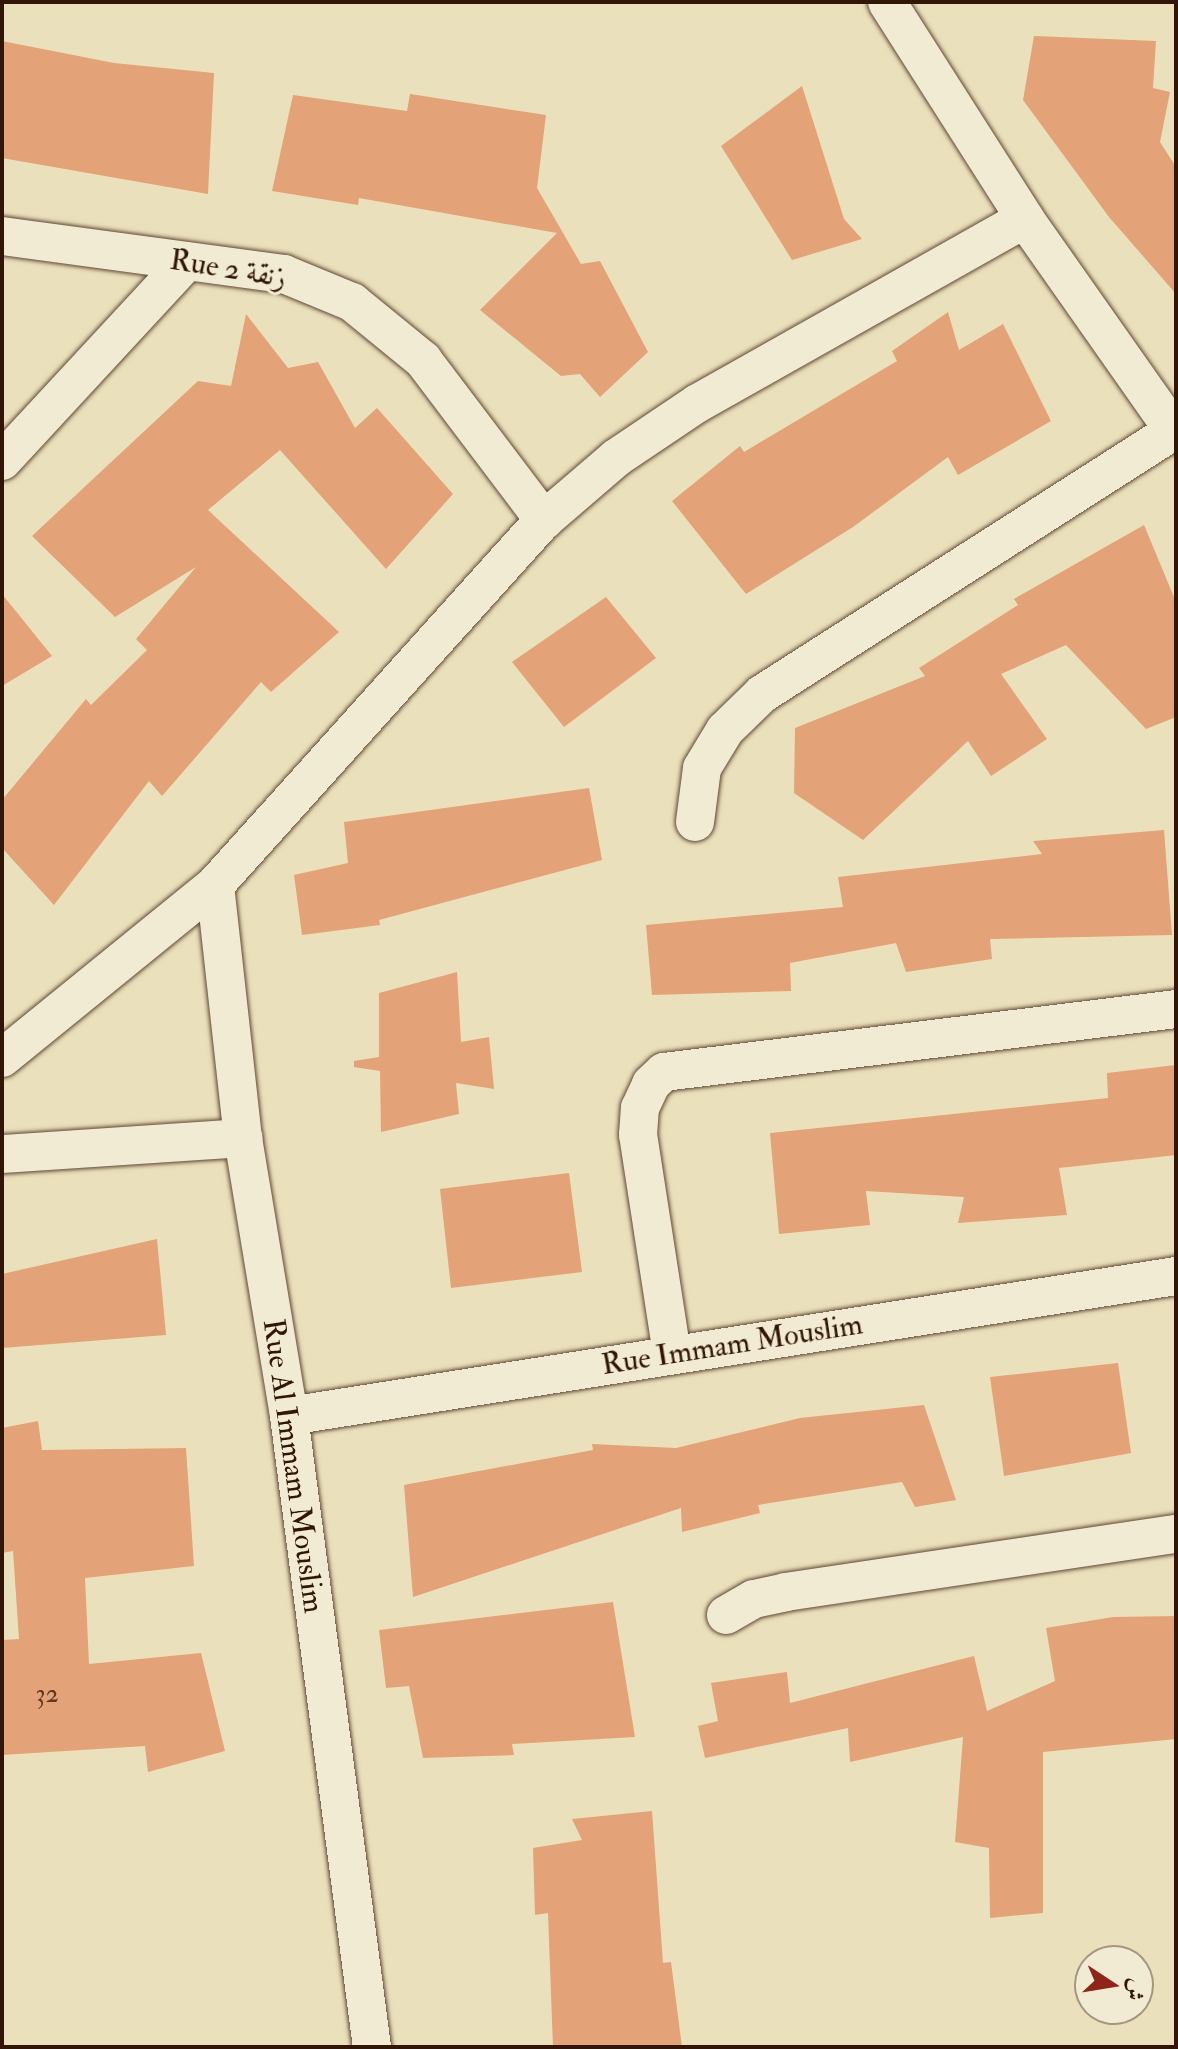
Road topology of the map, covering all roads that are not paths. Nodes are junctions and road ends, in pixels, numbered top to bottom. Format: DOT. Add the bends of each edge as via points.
graph roads {
  1 [pos="887,2"];
  2 [pos="1025,219"];
  3 [pos="2,236"];
  4 [pos="187,261"];
  5 [pos="1175,433"];
  6 [pos="2,461"];
  7 [pos="544,520"];
  8 [pos="695,822"];
  9 [pos="215,885"];
  10 [pos="1176,1009"];
  11 [pos="2,1058"];
  12 [pos="243,1138"];
  13 [pos="2,1154"];
  14 [pos="1176,1276"];
  15 [pos="672,1354"];
  16 [pos="289,1416"];
  17 [pos="1176,1534"];
  18 [pos="726,1615"];
  19 [pos="372,2047"];
  1 -- 2 [label="street"];
  2 -- 5 [label="street"];
  2 -- 7 [label="street" via="698,403 616,458"];
  3 -- 4 [label="street, Rue 2 زنقة"];
  4 -- 6 [label="street"];
  4 -- 7 [label="street, Rue 2 زنقة" via="284,274 352,302 423,360"];
  5 -- 8 [label="street" via="762,694 725,730 702,768"];
  7 -- 9 [label="street"];
  9 -- 11 [label="street"];
  9 -- 12 [label="street, Rue Al Immam Mouslim"];
  10 -- 15 [label="street" via="664,1072 651,1084 640,1108 638,1135"];
  12 -- 13 [label="street"];
  12 -- 16 [label="street, Rue Al Immam Mouslim"];
  14 -- 15 [label="street, Rue Immam Mouslim"];
  15 -- 16 [label="street, Rue Immam Mouslim"];
  16 -- 19 [label="street, Rue Al Immam Mouslim"];
  17 -- 18 [label="street" via="786,1592 754,1599"];
}
